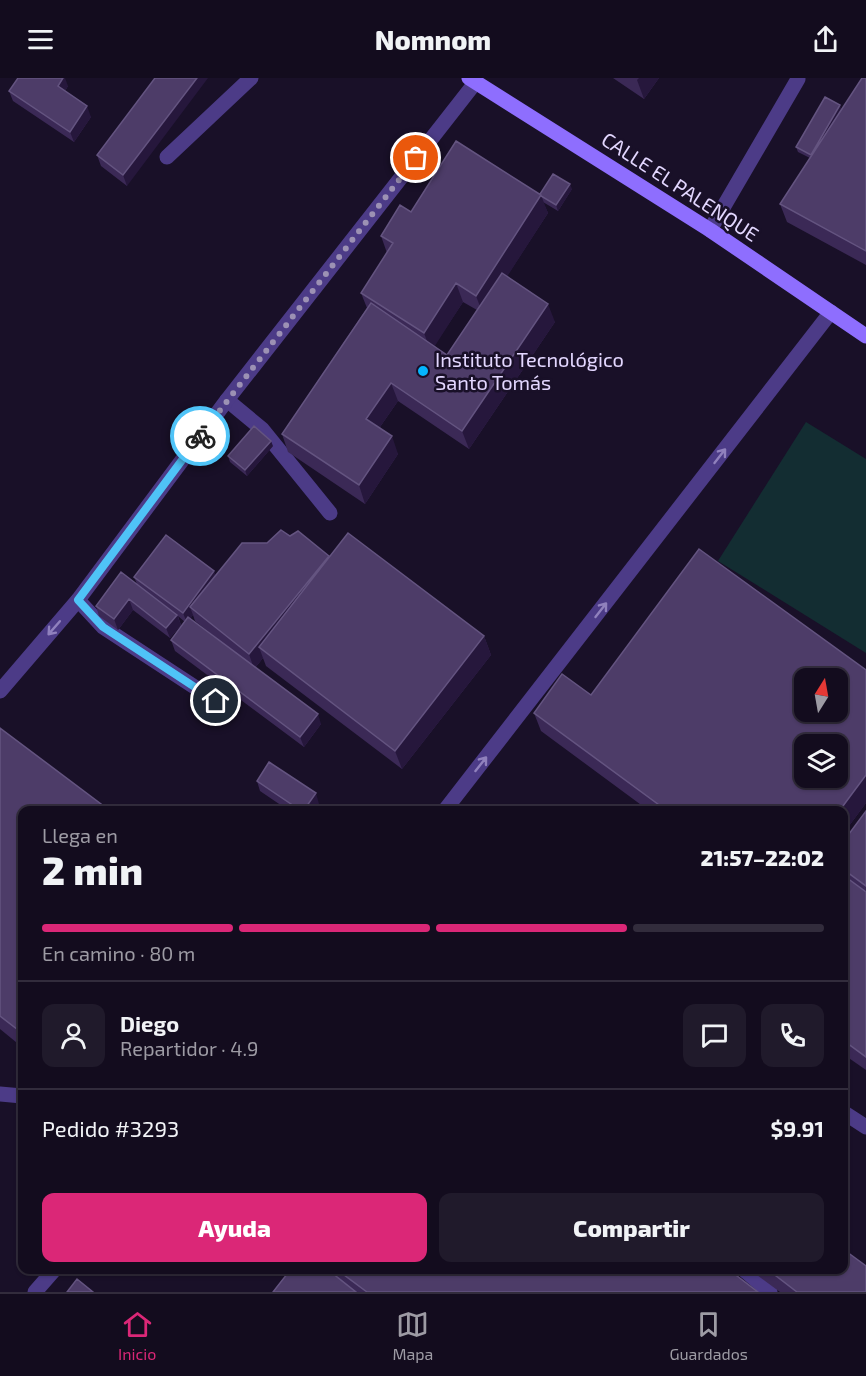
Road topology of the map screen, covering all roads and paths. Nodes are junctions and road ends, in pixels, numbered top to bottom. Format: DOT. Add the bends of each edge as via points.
graph roads {
  1 [pos="251,78"];
  2 [pos="798,79"];
  3 [pos="472,80"];
  4 [pos="167,157"];
  5 [pos="710,230"];
  6 [pos="831,312"];
  7 [pos="866,336"];
  8 [pos="227,400"];
  9 [pos="330,513"];
  10 [pos="78,600"];
  11 [pos="0,691"];
  12 [pos="216,701"];
  13 [pos="448,806"];
  14 [pos="0,1094"];
  15 [pos="18,1096"];
  16 [pos="848,1115"];
  17 [pos="866,1127"];
  18 [pos="51,1274"];
  19 [pos="749,1274"];
  20 [pos="35,1292"];
  21 [pos="770,1292"];
  1 -- 4 [label="street"];
  2 -- 5 [label="street"];
  3 -- 5 [label="street, CALLE EL PALENQUE"];
  3 -- 8 [label="street"];
  5 -- 6 [label="street, CALLE EL PALENQUE"];
  6 -- 7 [label="street, CALLE EL PALENQUE"];
  13 -- 6 [label="street, one-way"];
  8 -- 9 [label="street" via="262,429"];
  8 -- 10 [label="street"];
  10 -- 11 [label="street, one-way"];
  10 -- 12 [label="street" via="103,627"];
  14 -- 15 [label="street"];
  16 -- 17 [label="street"];
  18 -- 20 [label="street"];
  19 -- 21 [label="street"];
}
